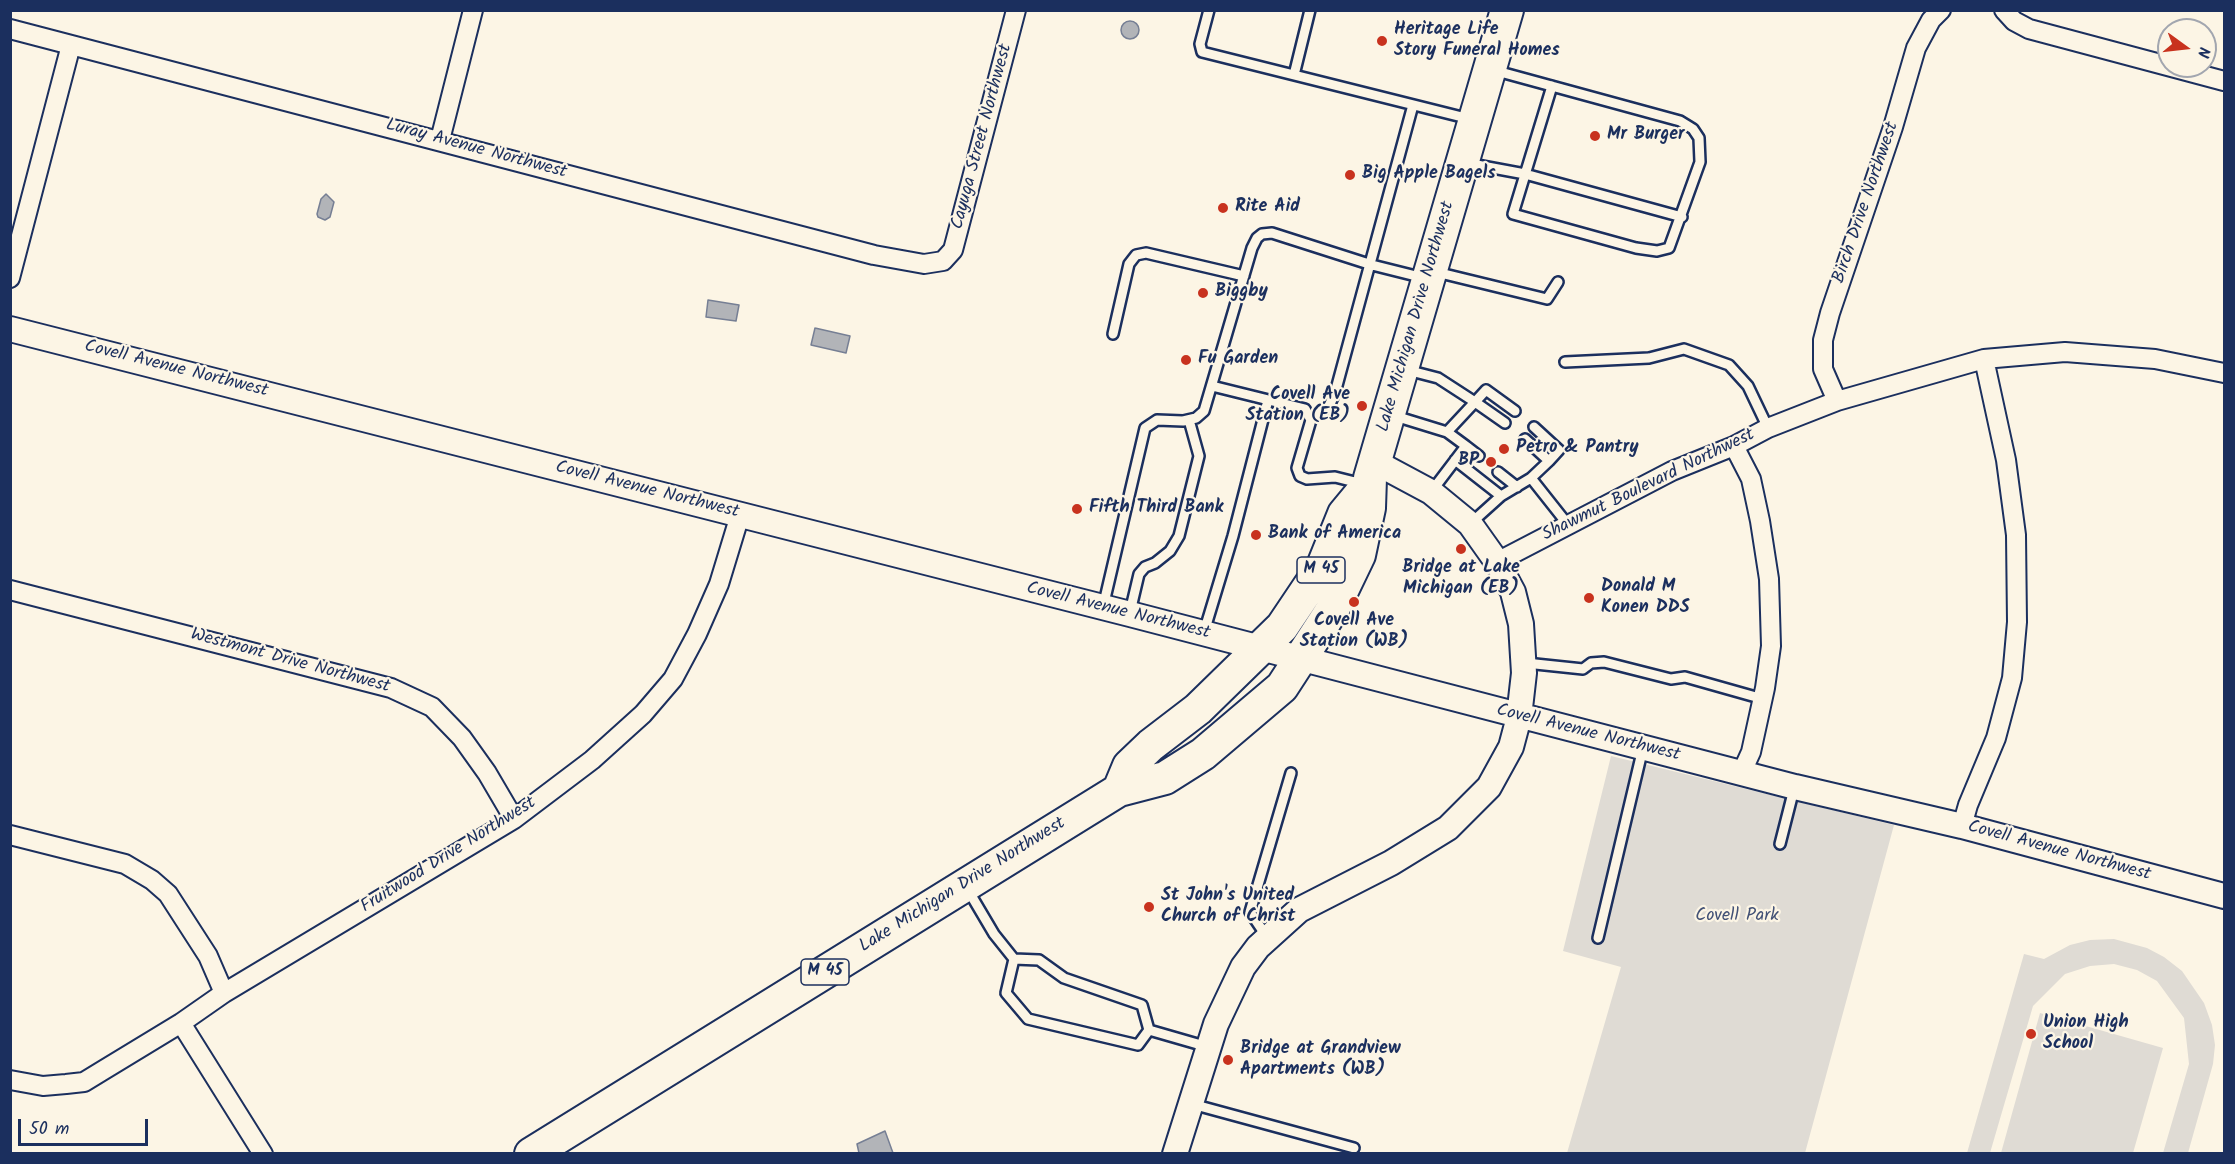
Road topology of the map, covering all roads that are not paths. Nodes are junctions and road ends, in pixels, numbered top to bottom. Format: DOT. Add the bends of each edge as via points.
graph roads {
  1 [pos="473,10"];
  2 [pos="1016,10"];
  3 [pos="1209,10"];
  4 [pos="1310,10"];
  5 [pos="1507,10"];
  6 [pos="1941,10"];
  7 [pos="2004,10"];
  8 [pos="10,29"];
  9 [pos="71,45"];
  10 [pos="1491,69"];
  11 [pos="1294,75"];
  12 [pos="2224,81"];
  13 [pos="1552,86"];
  14 [pos="1413,105"];
  15 [pos="1476,120"];
  16 [pos="440,140"];
  17 [pos="1463,163"];
  18 [pos="1525,174"];
  19 [pos="1682,217"];
  20 [pos="943,261"];
  21 [pos="1372,265"];
  22 [pos="1430,275"];
  23 [pos="1244,276"];
  24 [pos="10,278"];
  25 [pos="1558,282"];
  26 [pos="10,329"];
  27 [pos="1113,334"];
  28 [pos="1984,359"];
  29 [pos="1564,363"];
  30 [pos="1402,369"];
  31 [pos="2224,373"];
  32 [pos="1212,386"];
  33 [pos="1268,400"];
  34 [pos="1837,401"];
  35 [pos="1475,402"];
  36 [pos="1515,411"];
  37 [pos="1388,414"];
  38 [pos="1189,420"];
  39 [pos="1311,420"];
  40 [pos="1505,423"];
  41 [pos="1534,427"];
  42 [pos="1768,428"];
  43 [pos="1447,432"];
  44 [pos="1525,439"];
  45 [pos="1466,446"];
  46 [pos="1734,446"];
  47 [pos="1479,456"];
  48 [pos="1455,460"];
  49 [pos="1549,461"];
  50 [pos="1498,472"];
  51 [pos="1371,474"];
  52 [pos="1531,478"];
  53 [pos="1517,487"];
  54 [pos="1431,492"];
  55 [pos="1501,496"];
  56 [pos="740,515"];
  57 [pos="1470,524"];
  58 [pos="1569,526"];
  59 [pos="1497,562"];
  60 [pos="10,590"];
  61 [pos="1103,609"];
  62 [pos="1130,614"];
  63 [pos="1203,634"];
  64 [pos="1261,649"];
  65 [pos="1300,660"];
  66 [pos="1523,662"];
  67 [pos="1763,699"];
  68 [pos="1519,717"];
  69 [pos="1643,748"];
  70 [pos="1291,773"];
  71 [pos="1741,774"];
  72 [pos="1795,787"];
  73 [pos="1119,790"];
  74 [pos="514,819"];
  75 [pos="1962,826"];
  76 [pos="10,835"];
  77 [pos="1779,844"];
  78 [pos="965,885"];
  79 [pos="2224,896"];
  80 [pos="1268,937"];
  81 [pos="1598,938"];
  82 [pos="1014,959"];
  83 [pos="224,993"];
  84 [pos="182,1023"];
  85 [pos="1149,1030"];
  86 [pos="1208,1047"];
  87 [pos="10,1080"];
  88 [pos="1190,1104"];
  89 [pos="1354,1148"];
  90 [pos="263,1154"];
  91 [pos="531,1154"];
  92 [pos="1175,1154"];
  1 -- 16 [label="street"];
  2 -- 20 [label="street, Cayuga Street Northwest" via="967,202 953,250"];
  3 -- 11 [label="lane" via="1200,44 1202,52"];
  4 -- 11 [label="lane"];
  5 -- 10 [label="highway, Lake Michigan Drive Northwest / M 45"];
  6 -- 34 [label="street, Birch Drive Northwest" via="1916,48 1827,322 1823,369"];
  7 -- 12 [label="street" via="2029,29"];
  8 -- 9 [label="street, Luray Avenue Northwest"];
  9 -- 16 [label="street, Luray Avenue Northwest"];
  9 -- 24 [label="street"];
  10 -- 13 [label="lane"];
  10 -- 15 [label="highway, Lake Michigan Drive Northwest / M 45"];
  11 -- 14 [label="lane"];
  13 -- 18 [label="lane"];
  13 -- 19 [label="lane" via="1680,121 1693,129 1699,138 1700,162"];
  14 -- 15 [label="lane"];
  14 -- 21 [label="lane"];
  15 -- 17 [label="highway, Lake Michigan Drive Northwest / M 45"];
  16 -- 20 [label="street, Luray Avenue Northwest" via="874,255 924,264"];
  17 -- 18 [label="lane"];
  17 -- 22 [label="highway, Lake Michigan Drive Northwest / M 45"];
  18 -- 19 [label="lane"];
  18 -- 19 [label="lane" via="1513,214 1588,236 1657,251 1669,248"];
  21 -- 22 [label="lane"];
  21 -- 23 [label="lane" via="1272,233 1257,238"];
  21 -- 39 [label="lane" via="1335,393 1328,408"];
  22 -- 25 [label="lane" via="1547,299"];
  22 -- 30 [label="highway, Lake Michigan Drive Northwest / M 45"];
  23 -- 27 [label="lane" via="1146,253 1136,255 1129,264"];
  23 -- 32 [label="lane"];
  26 -- 56 [label="street, Covell Avenue Northwest"];
  28 -- 31 [label="street, Shawmut Boulevard Northwest" via="2065,352 2155,360"];
  28 -- 34 [label="street, Shawmut Boulevard Northwest"];
  28 -- 75 [label="street" via="2006,460 2016,535 2017,622 2012,678 1996,738"];
  29 -- 42 [label="lane" via="1649,358 1684,349 1729,365 1748,386"];
  30 -- 35 [label="lane" via="1438,378"];
  30 -- 37 [label="highway, Lake Michigan Drive Northwest / M 45"];
  32 -- 33 [label="lane"];
  32 -- 38 [label="lane" via="1204,411"];
  33 -- 39 [label="lane" via="1305,409"];
  33 -- 63 [label="lane"];
  34 -- 42 [label="street, Shawmut Boulevard Northwest"];
  35 -- 36 [label="lane" via="1486,390"];
  35 -- 40 [label="lane"];
  35 -- 43 [label="lane"];
  37 -- 43 [label="lane"];
  37 -- 51 [label="highway, Lake Michigan Drive Northwest / M 45"];
  38 -- 61 [label="lane" via="1157,420 1145,428"];
  38 -- 62 [label="lane" via="1199,456 1179,536 1170,551 1140,574"];
  39 -- 51 [label="lane" via="1297,468 1300,476 1307,479"];
  41 -- 49 [label="lane" via="1559,450"];
  42 -- 46 [label="street, Shawmut Boulevard Northwest"];
  43 -- 45 [label="lane"];
  44 -- 49 [label="lane"];
  45 -- 47 [label="lane"];
  45 -- 48 [label="lane"];
  46 -- 58 [label="street, Shawmut Boulevard Northwest" via="1672,471"];
  46 -- 67 [label="street" via="1751,479 1769,579 1771,646"];
  48 -- 54 [label="lane"];
  48 -- 55 [label="lane"];
  49 -- 52 [label="lane"];
  50 -- 53 [label="lane"];
  51 -- 54 [label="street"];
  51 -- 64 [label="highway, Lake Michigan Drive Northwest / M 45" via="1344,514 1314,581 1282,627"];
  51 -- 65 [label="highway, Lake Michigan Drive Northwest / M 45" via="1369,508 1359,555 1342,592"];
  52 -- 53 [label="lane"];
  52 -- 58 [label="lane"];
  53 -- 55 [label="lane"];
  54 -- 57 [label="street"];
  55 -- 57 [label="lane"];
  56 -- 61 [label="street, Covell Avenue Northwest"];
  56 -- 74 [label="street, Fruitwood Drive Northwest" via="719,584 698,634 673,678 643,714 592,760"];
  57 -- 59 [label="street"];
  58 -- 59 [label="street, Shawmut Boulevard Northwest"];
  59 -- 66 [label="street" via="1513,592 1521,624"];
  60 -- 74 [label="street, Westmont Drive Northwest" via="391,688 432,707 462,738"];
  61 -- 62 [label="street, Covell Avenue Northwest"];
  62 -- 63 [label="street, Covell Avenue Northwest"];
  63 -- 64 [label="street, Covell Avenue Northwest"];
  64 -- 65 [label="street, Covell Avenue Northwest"];
  64 -- 73 [label="highway, Lake Michigan Drive Northwest / M 45" via="1198,709 1129,766"];
  65 -- 68 [label="street, Covell Avenue Northwest"];
  65 -- 73 [label="highway, Lake Michigan Drive Northwest / M 45" via="1282,687 1203,754 1164,777"];
  66 -- 67 [label="lane" via="1583,669 1591,663 1604,662 1671,680 1693,679"];
  66 -- 68 [label="street"];
  67 -- 71 [label="street" via="1751,752"];
  68 -- 69 [label="street, Covell Avenue Northwest"];
  68 -- 80 [label="street" via="1501,768 1461,818 1391,862 1299,910"];
  69 -- 71 [label="street, Covell Avenue Northwest"];
  69 -- 81 [label="lane"];
  70 -- 80 [label="lane" via="1250,912"];
  71 -- 72 [label="street, Covell Avenue Northwest"];
  72 -- 75 [label="street, Covell Avenue Northwest"];
  72 -- 77 [label="lane"];
  73 -- 78 [label="highway, Lake Michigan Drive Northwest / M 45"];
  74 -- 83 [label="street, Fruitwood Drive Northwest"];
  75 -- 79 [label="street, Covell Avenue Northwest"];
  76 -- 83 [label="street" via="125,864 152,880 168,894 208,956"];
  78 -- 82 [label="lane"];
  78 -- 91 [label="highway, Lake Michigan Drive Northwest / M 45"];
  80 -- 86 [label="street" via="1243,967"];
  82 -- 85 [label="lane" via="1039,960 1064,978 1142,1005"];
  82 -- 85 [label="lane" via="1006,993 1028,1020 1138,1046"];
  83 -- 84 [label="street, Fruitwood Drive Northwest"];
  84 -- 87 [label="street, Fruitwood Drive Northwest" via="84,1082 43,1086"];
  84 -- 90 [label="street"];
  85 -- 86 [label="lane"];
  86 -- 88 [label="street"];
  88 -- 89 [label="lane"];
  88 -- 92 [label="street"];
}
